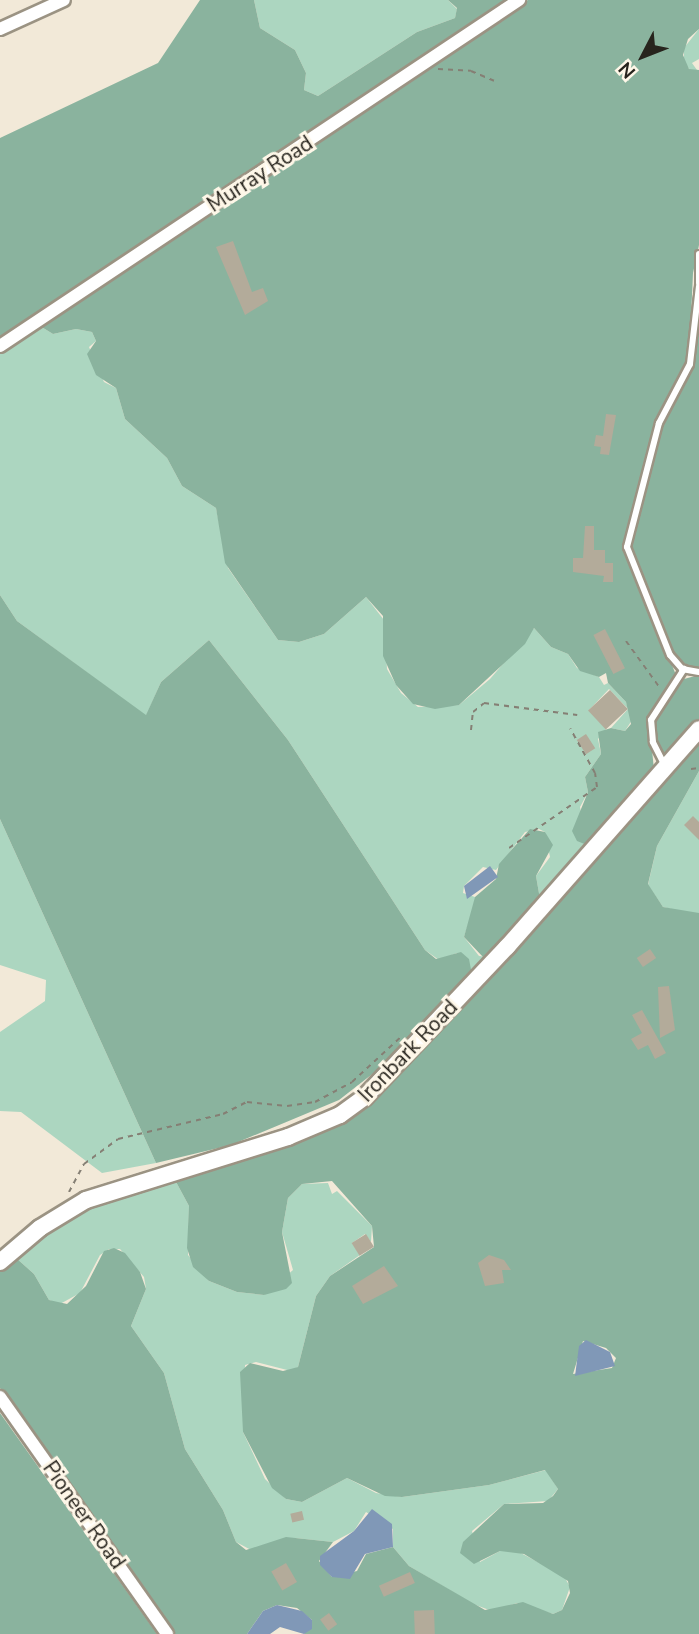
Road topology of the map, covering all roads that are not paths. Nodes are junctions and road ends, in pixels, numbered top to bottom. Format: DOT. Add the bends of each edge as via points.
graph roads {
  1 [pos="64,0"];
  2 [pos="519,0"];
  3 [pos="0,29"];
  4 [pos="699,254"];
  5 [pos="699,285"];
  6 [pos="0,346"];
  7 [pos="684,669"];
  8 [pos="699,672"];
  9 [pos="699,729"];
  10 [pos="667,767"];
  11 [pos="0,1262"];
  12 [pos="0,1397"];
  13 [pos="167,1634"];
  1 -- 3 [label="street"];
  2 -- 6 [label="street, Murray Road"];
  4 -- 5 [label="lane"];
  5 -- 7 [label="lane" via="690,365 659,423 627,547 670,655"];
  7 -- 8 [label="lane"];
  7 -- 10 [label="lane" via="650,727 656,753"];
  9 -- 10 [label="street, Ironbark Road"];
  10 -- 11 [label="street, Ironbark Road" via="395,1069 351,1107 264,1146 114,1189 66,1210"];
  12 -- 13 [label="street, Pioneer Road"];
}
